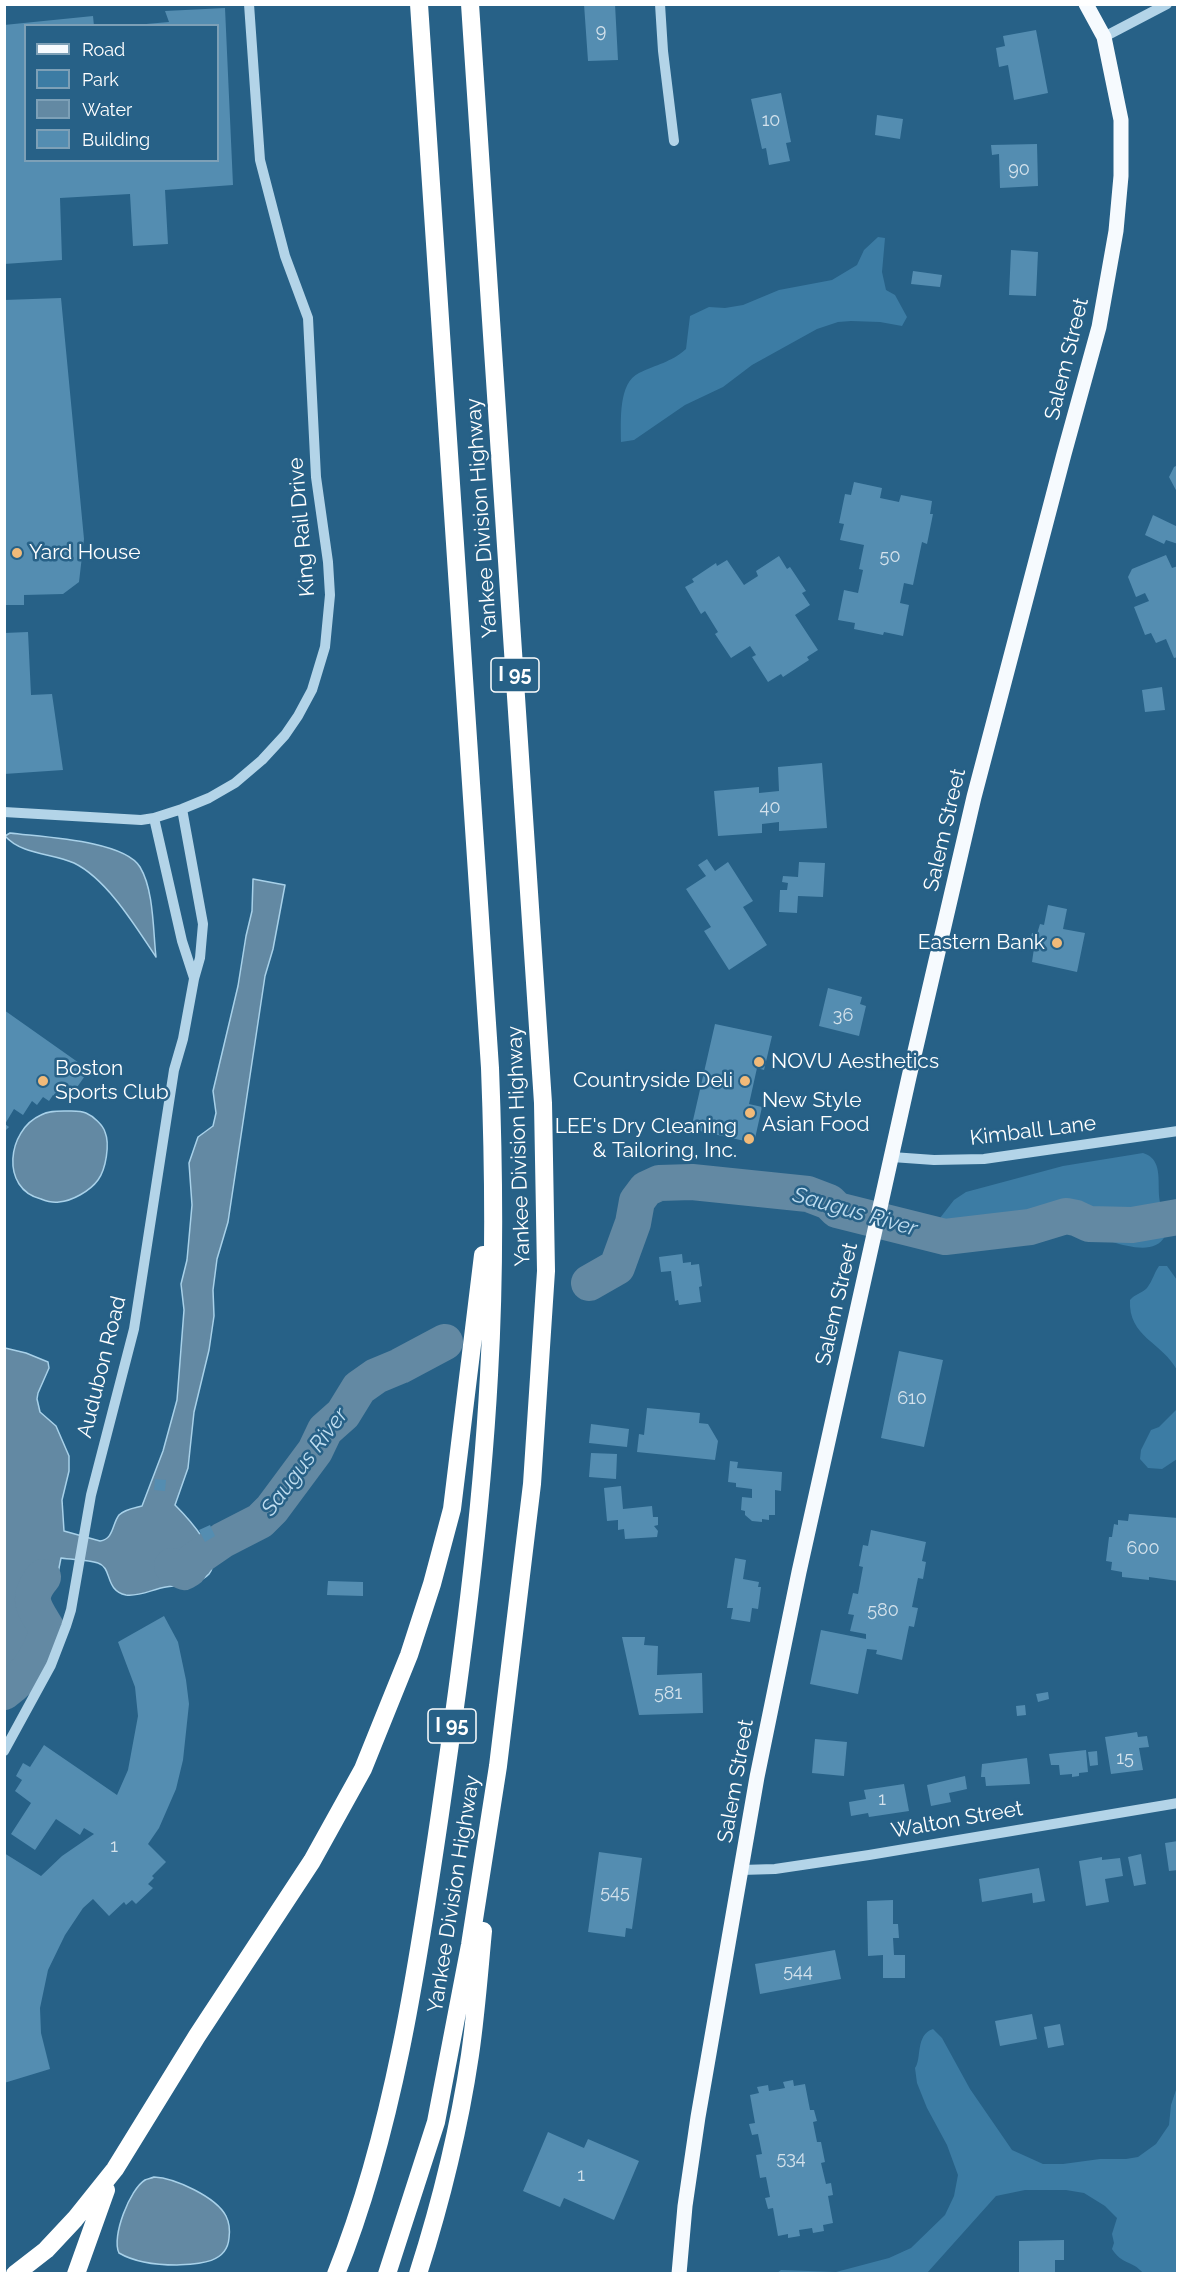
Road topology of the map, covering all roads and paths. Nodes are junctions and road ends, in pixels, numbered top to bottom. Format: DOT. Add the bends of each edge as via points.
graph roads {
  1 [pos="249,4"];
  2 [pos="419,4"];
  3 [pos="470,4"];
  4 [pos="479,4"];
  5 [pos="660,4"];
  6 [pos="1086,4"];
  7 [pos="1167,4"];
  8 [pos="1104,37"];
  9 [pos="473,50"];
  10 [pos="674,141"];
  11 [pos="182,809"];
  12 [pos="4,812"];
  13 [pos="154,818"];
  14 [pos="194,979"];
  15 [pos="1178,1131"];
  16 [pos="892,1156"];
  17 [pos="494,1173"];
  18 [pos="4,1751"];
  19 [pos="498,1766"];
  20 [pos="1178,1803"];
  21 [pos="741,1870"];
  22 [pos="115,2169"];
  23 [pos="337,2270"];
  24 [pos="15,2274"];
  25 [pos="76,2274"];
  26 [pos="387,2274"];
  27 [pos="418,2274"];
  28 [pos="678,2274"];
  1 -- 11 [label="street, King Rail Drive" via="260,160 285,256 308,318 316,477 328,561 328,624 312,690 285,735 235,783"];
  2 -- 17 [label="highway, Yankee Division Highway / I 95"];
  3 -- 9 [label="highway, Yankee Division Highway / I 95"];
  4 -- 9 [label="highway"];
  5 -- 10 [label="street"];
  6 -- 8 [label="main road, Salem Street"];
  7 -- 8 [label="street"];
  8 -- 16 [label="main road, Salem Street" via="1121,120 1121,176 1099,327 974,797"];
  9 -- 19 [label="highway, Yankee Division Highway / I 95" via="541,1067 545,1177 546,1271 532,1484"];
  11 -- 13 [label="street, King Rail Drive"];
  11 -- 14 [label="street, Audubon Road" via="203,924 201,958"];
  12 -- 13 [label="street, King Rail Drive" via="128,821"];
  13 -- 14 [label="street, Audubon Road"];
  14 -- 18 [label="street, Audubon Road" via="164,1127 134,1329 91,1495 70,1610 51,1665"];
  15 -- 16 [label="street, Kimball Lane" via="984,1160"];
  16 -- 21 [label="main road, Salem Street" via="775,1686"];
  17 -- 22 [label="highway" via="452,1509 409,1655 363,1769 312,1861"];
  17 -- 23 [label="highway, Yankee Division Highway / I 95" via="490,1374 458,1690 423,1922 397,2059 381,2131"];
  19 -- 26 [label="highway, Yankee Division Highway / I 95" via="470,1945 438,2111"];
  19 -- 27 [label="highway" via="470,2056 448,2168"];
  20 -- 21 [label="street, Walton Street" via="869,1855"];
  21 -- 28 [label="main road, Salem Street" via="698,2117"];
  22 -- 24 [label="highway" via="46,2250"];
  22 -- 25 [label="highway"];
}
